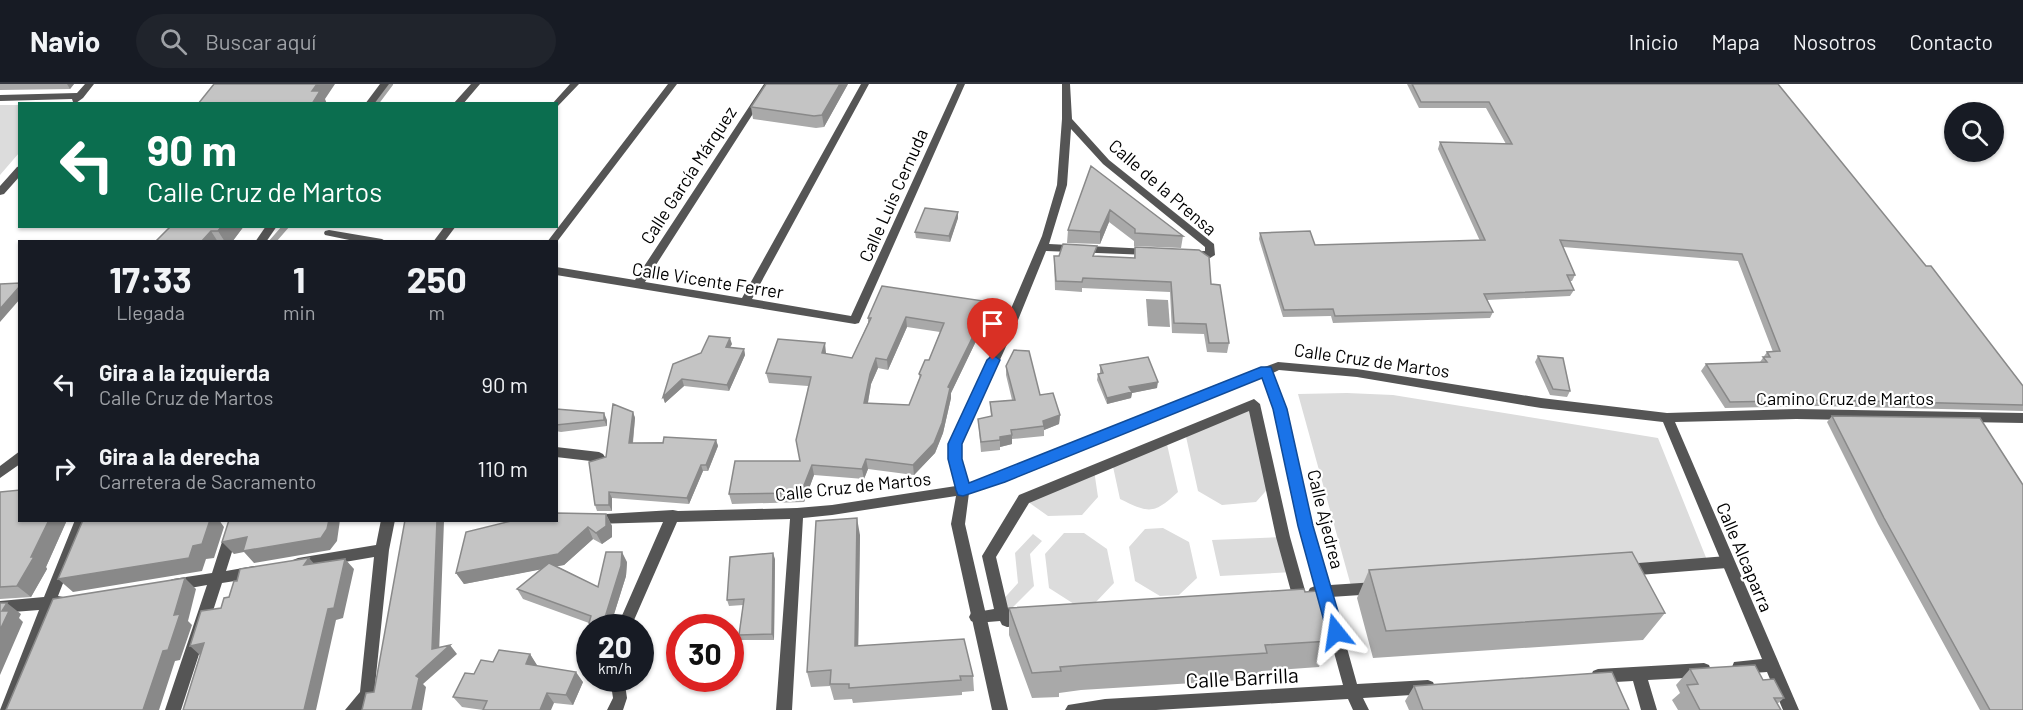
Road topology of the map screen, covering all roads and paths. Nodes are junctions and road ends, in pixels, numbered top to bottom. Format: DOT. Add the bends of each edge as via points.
graph roads {
  1 [pos="90,84"];
  2 [pos="384,84"];
  3 [pos="476,84"];
  4 [pos="575,84"];
  5 [pos="673,84"];
  6 [pos="768,84"];
  7 [pos="865,84"];
  8 [pos="961,84"];
  9 [pos="1066,84"];
  10 [pos="0,98"];
  11 [pos="77,100"];
  12 [pos="370,102"];
  13 [pos="459,102"];
  14 [pos="558,103"];
  15 [pos="1066,119"];
  16 [pos="18,171"];
  17 [pos="0,192"];
  18 [pos="449,228"];
  19 [pos="332,230"];
  20 [pos="374,240"];
  21 [pos="440,240"];
  22 [pos="554,240"];
  23 [pos="1042,247"];
  24 [pos="1162,253"];
  25 [pos="1174,253"];
  26 [pos="558,271"];
  27 [pos="637,285"];
  28 [pos="745,303"];
  29 [pos="855,320"];
  30 [pos="1266,370"];
  31 [pos="1667,418"];
  32 [pos="2023,418"];
  33 [pos="558,452"];
  34 [pos="18,458"];
  35 [pos="599,458"];
  36 [pos="0,473"];
  37 [pos="963,490"];
  38 [pos="797,513"];
  39 [pos="673,515"];
  40 [pos="577,518"];
  41 [pos="81,522"];
  42 [pos="235,522"];
  43 [pos="388,522"];
  44 [pos="382,550"];
  45 [pos="1727,562"];
  46 [pos="1608,571"];
  47 [pos="216,578"];
  48 [pos="1395,586"];
  49 [pos="159,587"];
  50 [pos="1324,591"];
  51 [pos="1299,593"];
  52 [pos="81,600"];
  53 [pos="47,605"];
  54 [pos="0,607"];
  55 [pos="630,614"];
  56 [pos="1005,615"];
  57 [pos="976,617"];
  58 [pos="1773,665"];
  59 [pos="1638,674"];
  60 [pos="1579,677"];
  61 [pos="1448,686"];
  62 [pos="619,692"];
  63 [pos="1353,692"];
  64 [pos="1105,708"];
  65 [pos="6,710"];
  66 [pos="173,710"];
  67 [pos="353,710"];
  68 [pos="615,710"];
  69 [pos="784,710"];
  70 [pos="1000,710"];
  71 [pos="1073,710"];
  72 [pos="1361,710"];
  73 [pos="1649,710"];
  74 [pos="1791,710"];
  1 -- 11 [label="street"];
  2 -- 12 [label="street"];
  3 -- 13 [label="street"];
  4 -- 14 [label="street"];
  5 -- 22 [label="street"];
  6 -- 27 [label="street, Calle García Márquez"];
  7 -- 28 [label="street"];
  8 -- 29 [label="street, Calle Luis Cernuda"];
  9 -- 15 [label="street"];
  10 -- 11 [label="street"];
  15 -- 23 [label="street" via="1062,185"];
  15 -- 25 [label="street, Calle de la Prensa" via="1106,162 1210,246 1210,255"];
  16 -- 17 [label="street"];
  18 -- 21 [label="street"];
  19 -- 20 [label="street"];
  23 -- 24 [label="street"];
  23 -- 37 [label="street" via="955,444"];
  26 -- 27 [label="street, Calle Vicente Ferrer"];
  27 -- 28 [label="street, Calle Vicente Ferrer"];
  28 -- 29 [label="street, Calle Vicente Ferrer"];
  30 -- 31 [label="street, Calle Cruz de Martos" via="1278,366 1357,373 1541,403"];
  30 -- 37 [label="street, Calle Cruz de Martos"];
  30 -- 50 [label="street, Calle Ajedrea" via="1280,409"];
  31 -- 32 [label="street, Camino Cruz de Martos" via="1796,414"];
  31 -- 45 [label="street, Calle Alcaparra"];
  33 -- 35 [label="street"];
  34 -- 36 [label="street"];
  37 -- 38 [label="street, Calle Cruz de Martos"];
  37 -- 57 [label="street" via="958,524"];
  38 -- 39 [label="street, Calle Cruz de Martos"];
  38 -- 69 [label="street"];
  39 -- 40 [label="street, Calle Cruz de Martos"];
  39 -- 55 [label="street"];
  41 -- 53 [label="street"];
  42 -- 47 [label="street"];
  43 -- 44 [label="street"];
  44 -- 47 [label="street"];
  44 -- 67 [label="street" via="367,695"];
  45 -- 46 [label="street"];
  45 -- 58 [label="street, Calle Alcaparra"];
  47 -- 49 [label="street"];
  47 -- 66 [label="street"];
  48 -- 50 [label="street"];
  50 -- 51 [label="street"];
  50 -- 63 [label="street, Calle Ajedrea"];
  51 -- 56 [label="street"];
  51 -- 56 [label="street" via="1254,404 1024,499 989,556"];
  52 -- 53 [label="street"];
  53 -- 54 [label="street"];
  53 -- 65 [label="street"];
  56 -- 57 [label="street"];
  57 -- 70 [label="street"];
  58 -- 59 [label="street"];
  58 -- 74 [label="street, Calle Alcaparra"];
  59 -- 60 [label="street"];
  59 -- 73 [label="street"];
  61 -- 63 [label="street, Calle Barrilla"];
  62 -- 68 [label="street"];
  63 -- 64 [label="street, Calle Barrilla"];
  63 -- 72 [label="street, Calle Ajedrea"];
  64 -- 71 [label="street, Calle Barrilla"];
}
